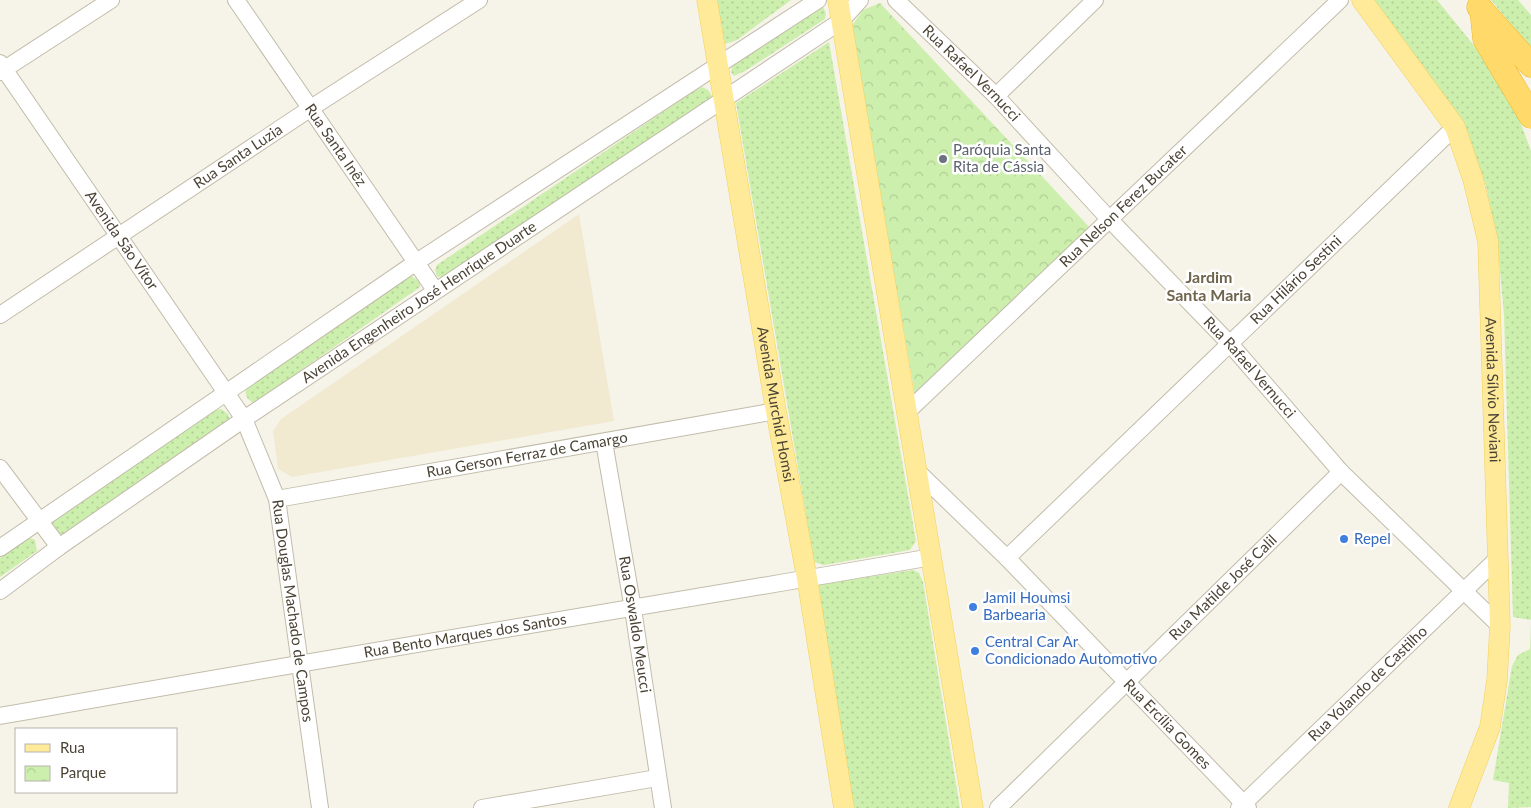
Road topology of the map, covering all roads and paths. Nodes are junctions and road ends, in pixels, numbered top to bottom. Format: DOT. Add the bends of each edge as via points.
graph roads {
  1 [pos="111,0"];
  2 [pos="236,0"];
  3 [pos="479,0"];
  4 [pos="707,0"];
  5 [pos="818,0"];
  6 [pos="838,0"];
  7 [pos="860,0"];
  8 [pos="896,0"];
  9 [pos="1095,0"];
  10 [pos="1340,0"];
  11 [pos="1362,0"];
  12 [pos="1478,5"];
  13 [pos="841,21"];
  14 [pos="718,65"];
  15 [pos="1531,65"];
  16 [pos="1,68"];
  17 [pos="725,96"];
  18 [pos="996,96"];
  19 [pos="311,108"];
  20 [pos="1531,116"];
  21 [pos="1455,127"];
  22 [pos="1110,220"];
  23 [pos="119,237"];
  24 [pos="415,262"];
  25 [pos="435,290"];
  26 [pos="0,315"];
  27 [pos="1231,345"];
  28 [pos="225,391"];
  29 [pos="776,411"];
  30 [pos="906,413"];
  31 [pos="244,419"];
  32 [pos="604,442"];
  33 [pos="0,468"];
  34 [pos="916,471"];
  35 [pos="1341,472"];
  36 [pos="277,499"];
  37 [pos="38,520"];
  38 [pos="59,547"];
  39 [pos="0,548"];
  40 [pos="932,557"];
  41 [pos="1007,558"];
  42 [pos="1497,559"];
  43 [pos="807,578"];
  44 [pos="1464,590"];
  45 [pos="0,591"];
  46 [pos="633,609"];
  47 [pos="1500,626"];
  48 [pos="298,662"];
  49 [pos="1127,683"];
  50 [pos="0,716"];
  51 [pos="658,778"];
  52 [pos="1244,806"];
  53 [pos="320,808"];
  54 [pos="482,808"];
  55 [pos="663,808"];
  56 [pos="844,808"];
  57 [pos="973,808"];
  58 [pos="998,808"];
  59 [pos="1458,808"];
  1 -- 16 [label="street"];
  2 -- 19 [label="street, Rua Santa Inêz"];
  3 -- 19 [label="street, Rua Santa Luzia"];
  4 -- 14 [label="main road, Avenida Murchid Homsi"];
  5 -- 14 [label="street"];
  6 -- 13 [label="main road"];
  7 -- 13 [label="street, Avenida Engenheiro José Henrique Duarte"];
  8 -- 18 [label="street, Rua Rafael Vernucci"];
  9 -- 18 [label="street"];
  10 -- 22 [label="street, Rua Nelson Ferez Bucater"];
  11 -- 21 [label="main road, Avenida Sílvio Neviani"];
  12 -- 15 [label="highway"];
  12 -- 20 [label="highway" via="1485,39"];
  13 -- 17 [label="street, Avenida Engenheiro José Henrique Duarte"];
  13 -- 30 [label="main road"];
  14 -- 17 [label="main road, Avenida Murchid Homsi"];
  14 -- 24 [label="street"];
  16 -- 23 [label="street, Avenida São Vítor"];
  17 -- 25 [label="street, Avenida Engenheiro José Henrique Duarte"];
  17 -- 29 [label="main road, Avenida Murchid Homsi"];
  18 -- 22 [label="street, Rua Rafael Vernucci"];
  19 -- 23 [label="street, Rua Santa Luzia"];
  19 -- 24 [label="street, Rua Santa Inêz"];
  21 -- 27 [label="street, Rua Hilário Sestini"];
  21 -- 42 [label="main road, Avenida Sílvio Neviani" via="1474,179 1488,241"];
  22 -- 27 [label="street, Rua Rafael Vernucci"];
  22 -- 30 [label="street, Rua Nelson Ferez Bucater"];
  23 -- 26 [label="street, Rua Santa Luzia"];
  23 -- 28 [label="street, Avenida São Vítor"];
  24 -- 25 [label="street, Rua Santa Inêz"];
  24 -- 28 [label="street"];
  25 -- 31 [label="street, Avenida Engenheiro José Henrique Duarte"];
  27 -- 35 [label="street, Rua Rafael Vernucci"];
  27 -- 41 [label="street, Rua Hilário Sestini"];
  28 -- 31 [label="street, Avenida São Vítor"];
  28 -- 37 [label="street"];
  29 -- 32 [label="street, Rua Gerson Ferraz de Camargo"];
  29 -- 43 [label="main road, Avenida Murchid Homsi"];
  30 -- 34 [label="main road"];
  31 -- 36 [label="street, Rua Douglas Machado de Campos"];
  31 -- 38 [label="street, Avenida Engenheiro José Henrique Duarte"];
  32 -- 36 [label="street, Rua Gerson Ferraz de Camargo"];
  32 -- 46 [label="street, Rua Oswaldo Meucci"];
  33 -- 37 [label="street"];
  34 -- 40 [label="main road"];
  34 -- 41 [label="street, Rua Ercília Gomes"];
  35 -- 44 [label="street, Rua Rafael Vernucci"];
  35 -- 49 [label="street, Rua Matilde José Calil"];
  36 -- 48 [label="street, Rua Douglas Machado de Campos"];
  37 -- 38 [label="street"];
  37 -- 39 [label="street"];
  38 -- 45 [label="street, Avenida Engenheiro José Henrique Duarte"];
  40 -- 43 [label="street, Rua Bento Marques dos Santos"];
  40 -- 57 [label="main road"];
  41 -- 49 [label="street, Rua Ercília Gomes"];
  42 -- 44 [label="street, Rua Yolando de Castilho"];
  42 -- 47 [label="main road, Avenida Sílvio Neviani"];
  43 -- 46 [label="street, Rua Bento Marques dos Santos"];
  43 -- 56 [label="main road, Avenida Murchid Homsi"];
  44 -- 47 [label="street, Rua Rafael Vernucci"];
  44 -- 52 [label="street, Rua Yolando de Castilho"];
  46 -- 48 [label="street, Rua Bento Marques dos Santos"];
  46 -- 51 [label="street, Rua Oswaldo Meucci"];
  47 -- 59 [label="main road, Avenida Sílvio Neviani" via="1490,727"];
  48 -- 50 [label="street, Rua Bento Marques dos Santos"];
  48 -- 53 [label="street, Rua Douglas Machado de Campos"];
  49 -- 52 [label="street, Rua Ercília Gomes"];
  49 -- 58 [label="street, Rua Matilde José Calil"];
  51 -- 54 [label="street"];
  51 -- 55 [label="street, Rua Oswaldo Meucci"];
}
